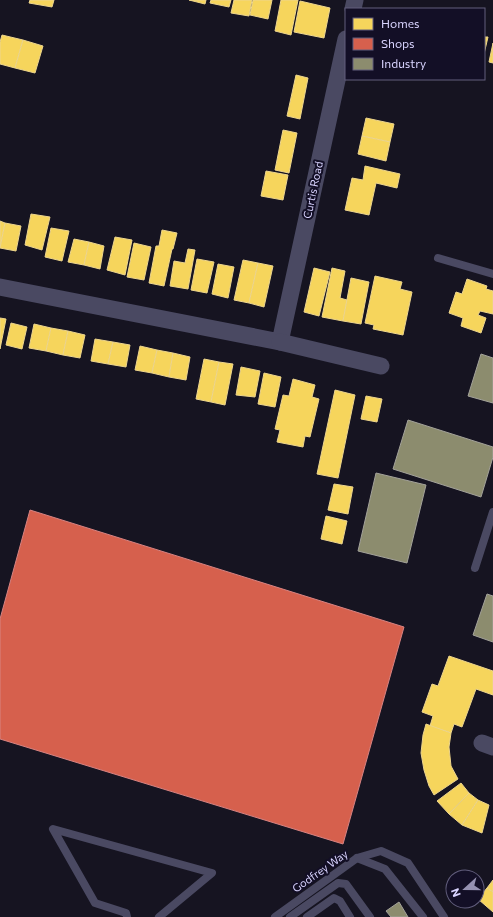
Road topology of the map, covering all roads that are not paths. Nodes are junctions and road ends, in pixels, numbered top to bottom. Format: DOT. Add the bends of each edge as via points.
graph roads {
  1 [pos="345,44"];
  2 [pos="438,258"];
  3 [pos="493,274"];
  4 [pos="0,287"];
  5 [pos="280,342"];
  6 [pos="381,366"];
  7 [pos="493,512"];
  8 [pos="475,568"];
  9 [pos="358,858"];
  10 [pos="126,915"];
  11 [pos="159,917"];
  12 [pos="275,917"];
  13 [pos="290,917"];
  14 [pos="307,917"];
  15 [pos="350,917"];
  16 [pos="370,917"];
  17 [pos="423,917"];
  18 [pos="444,917"];
  1 -- 5 [label="street, Curtis Road"];
  2 -- 3 [label="lane"];
  4 -- 5 [label="street"];
  5 -- 6 [label="street"];
  7 -- 8 [label="lane"];
  9 -- 12 [label="lane, Godfrey Way"];
  9 -- 17 [label="lane" via="385,869"];
  9 -- 18 [label="lane, Godfrey Way" via="381,851 408,863"];
  10 -- 11 [label="lane" via="95,903 53,828 212,873"];
  13 -- 16 [label="lane" via="338,883 346,884"];
  14 -- 15 [label="lane" via="334,898 340,901"];
}
